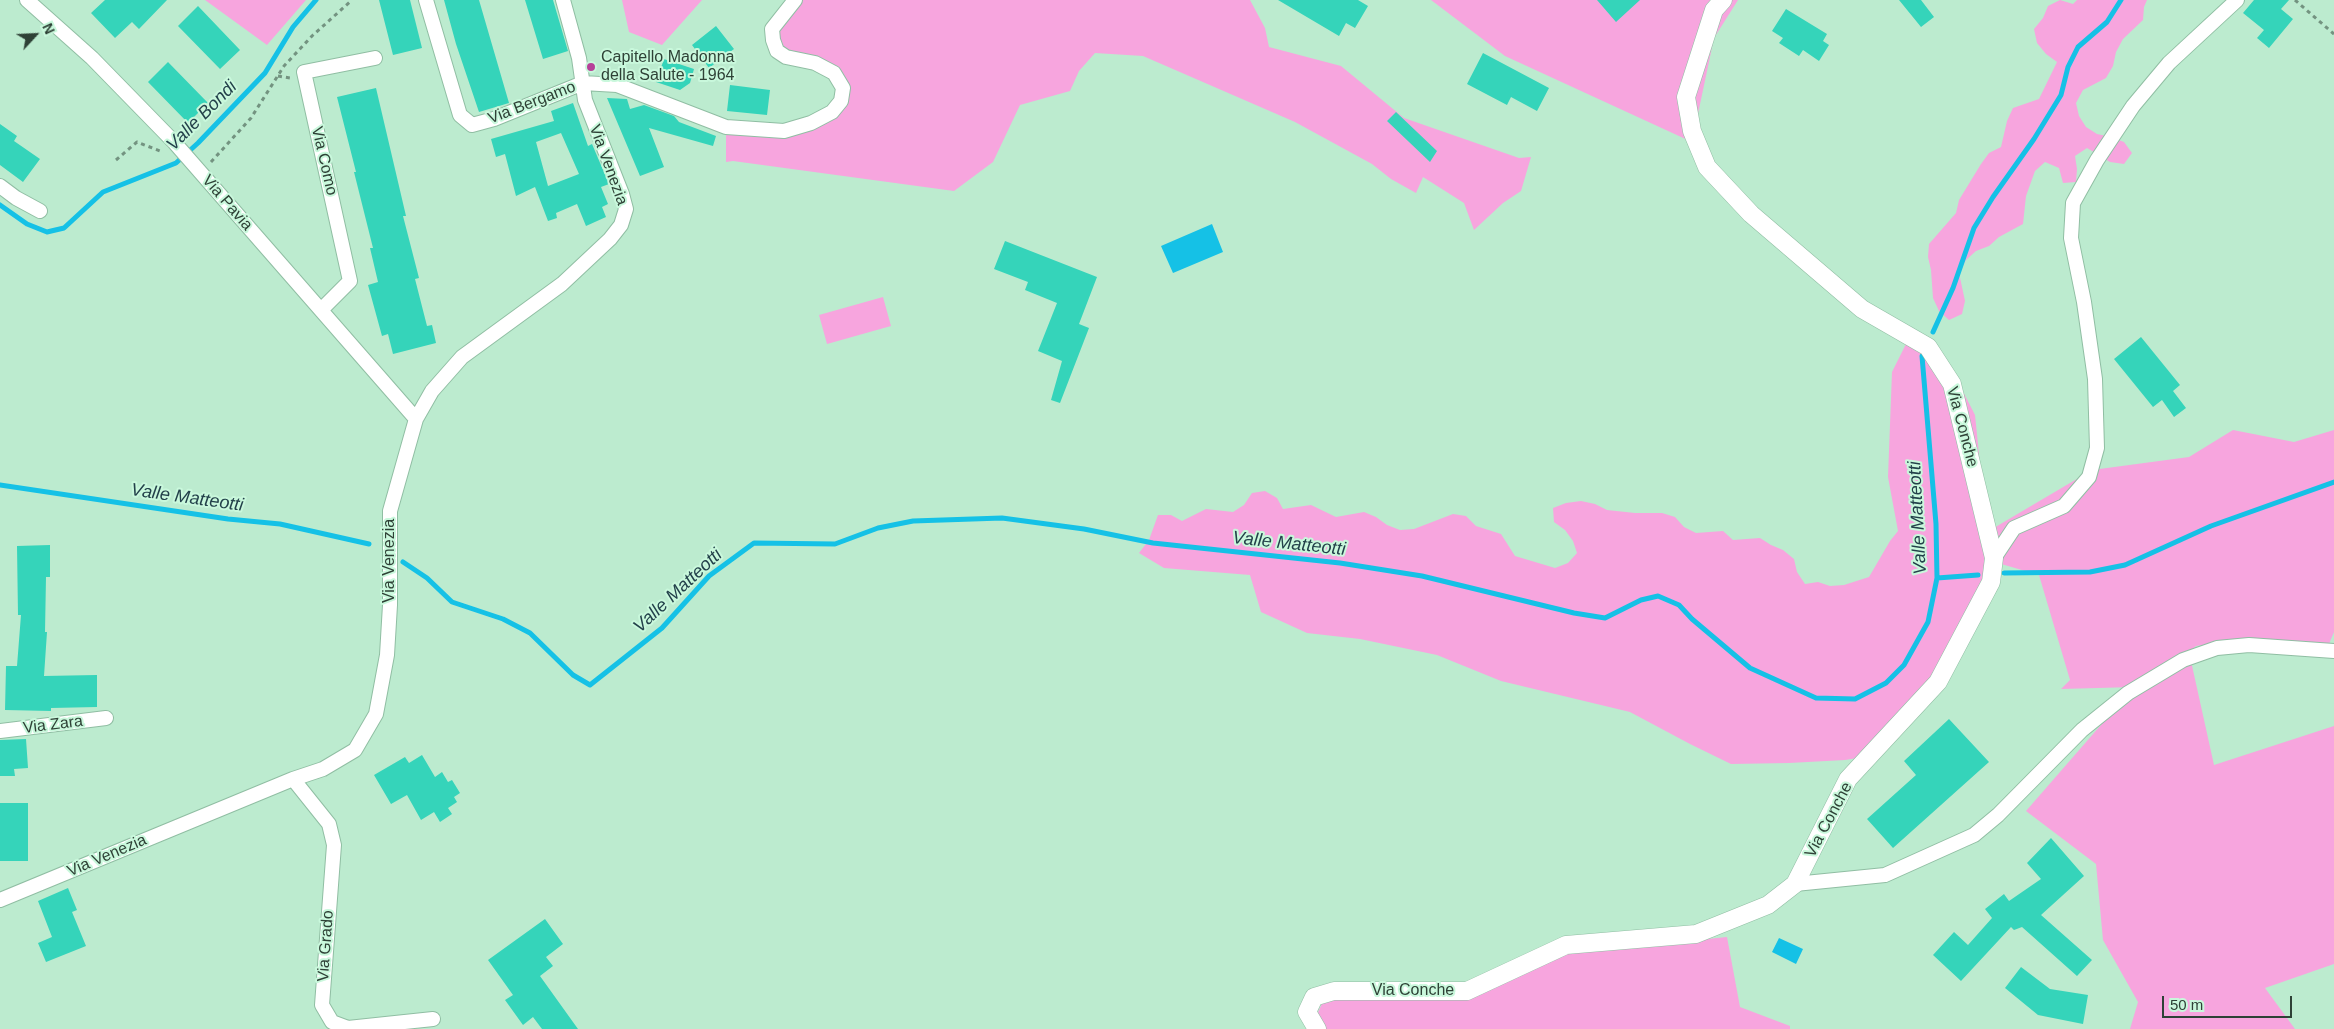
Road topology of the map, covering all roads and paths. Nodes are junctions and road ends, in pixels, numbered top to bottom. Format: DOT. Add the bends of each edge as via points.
graph roads {
  1 [pos="26,0"];
  2 [pos="352,0"];
  3 [pos="426,0"];
  4 [pos="563,0"];
  5 [pos="795,0"];
  6 [pos="1723,0"];
  7 [pos="2238,0"];
  8 [pos="2296,0"];
  9 [pos="2334,34"];
  10 [pos="375,58"];
  11 [pos="583,83"];
  12 [pos="174,142"];
  13 [pos="116,160"];
  14 [pos="196,168"];
  15 [pos="0,186"];
  16 [pos="40,211"];
  17 [pos="321,310"];
  18 [pos="416,419"];
  19 [pos="1994,558"];
  20 [pos="2334,651"];
  21 [pos="106,718"];
  22 [pos="0,731"];
  23 [pos="293,779"];
  24 [pos="1795,884"];
  25 [pos="0,900"];
  26 [pos="432,1019"];
  27 [pos="1317,1029"];
  1 -- 12 [label="street, Via Pavia" via="92,58"];
  2 -- 14 [label="path" via="284,66 251,118"];
  3 -- 11 [label="street, Via Bergamo" via="460,115 472,125"];
  4 -- 11 [label="street, Via Bergamo"];
  5 -- 11 [label="street" via="772,29 777,51 834,73 842,88 840,101 832,112 811,122 784,130 726,127 617,85"];
  6 -- 19 [label="street, Via Conche" via="1714,10 1686,97 1692,131 1707,167 1751,214 1862,309 1928,346 1952,384"];
  7 -- 19 [label="street" via="2169,63 2133,106 2096,160 2073,203 2071,238 2095,379 2097,448 2089,477 2064,506 2014,528"];
  8 -- 9 [label="path"];
  10 -- 17 [label="street, Via Como" via="304,72 350,281"];
  11 -- 18 [label="street, Via Venezia" via="585,100 622,194 626,209 621,225 562,284 462,357 432,391"];
  12 -- 13 [label="path" via="164,152 137,142"];
  12 -- 14 [label="street, Via Pavia"];
  14 -- 17 [label="street, Via Pavia"];
  15 -- 16 [label="street"];
  17 -- 18 [label="street, Via Pavia"];
  18 -- 23 [label="street, Via Venezia" via="390,511 387,655 376,714 354,750 323,769"];
  19 -- 24 [label="street, Via Conche" via="1991,582 1938,682 1848,779"];
  20 -- 24 [label="street, Via Conche" via="2248,646 2217,648 2183,660 2128,693 2082,730 1974,835 1885,875"];
  21 -- 22 [label="street, Via Zara"];
  23 -- 25 [label="street, Via Venezia"];
  23 -- 26 [label="street, Via Grado" via="329,824 334,845 322,1005 332,1022 348,1028"];
  24 -- 27 [label="street, Via Conche" via="1768,905 1696,934 1566,945 1467,991 1334,991 1314,997 1307,1012"];
}
